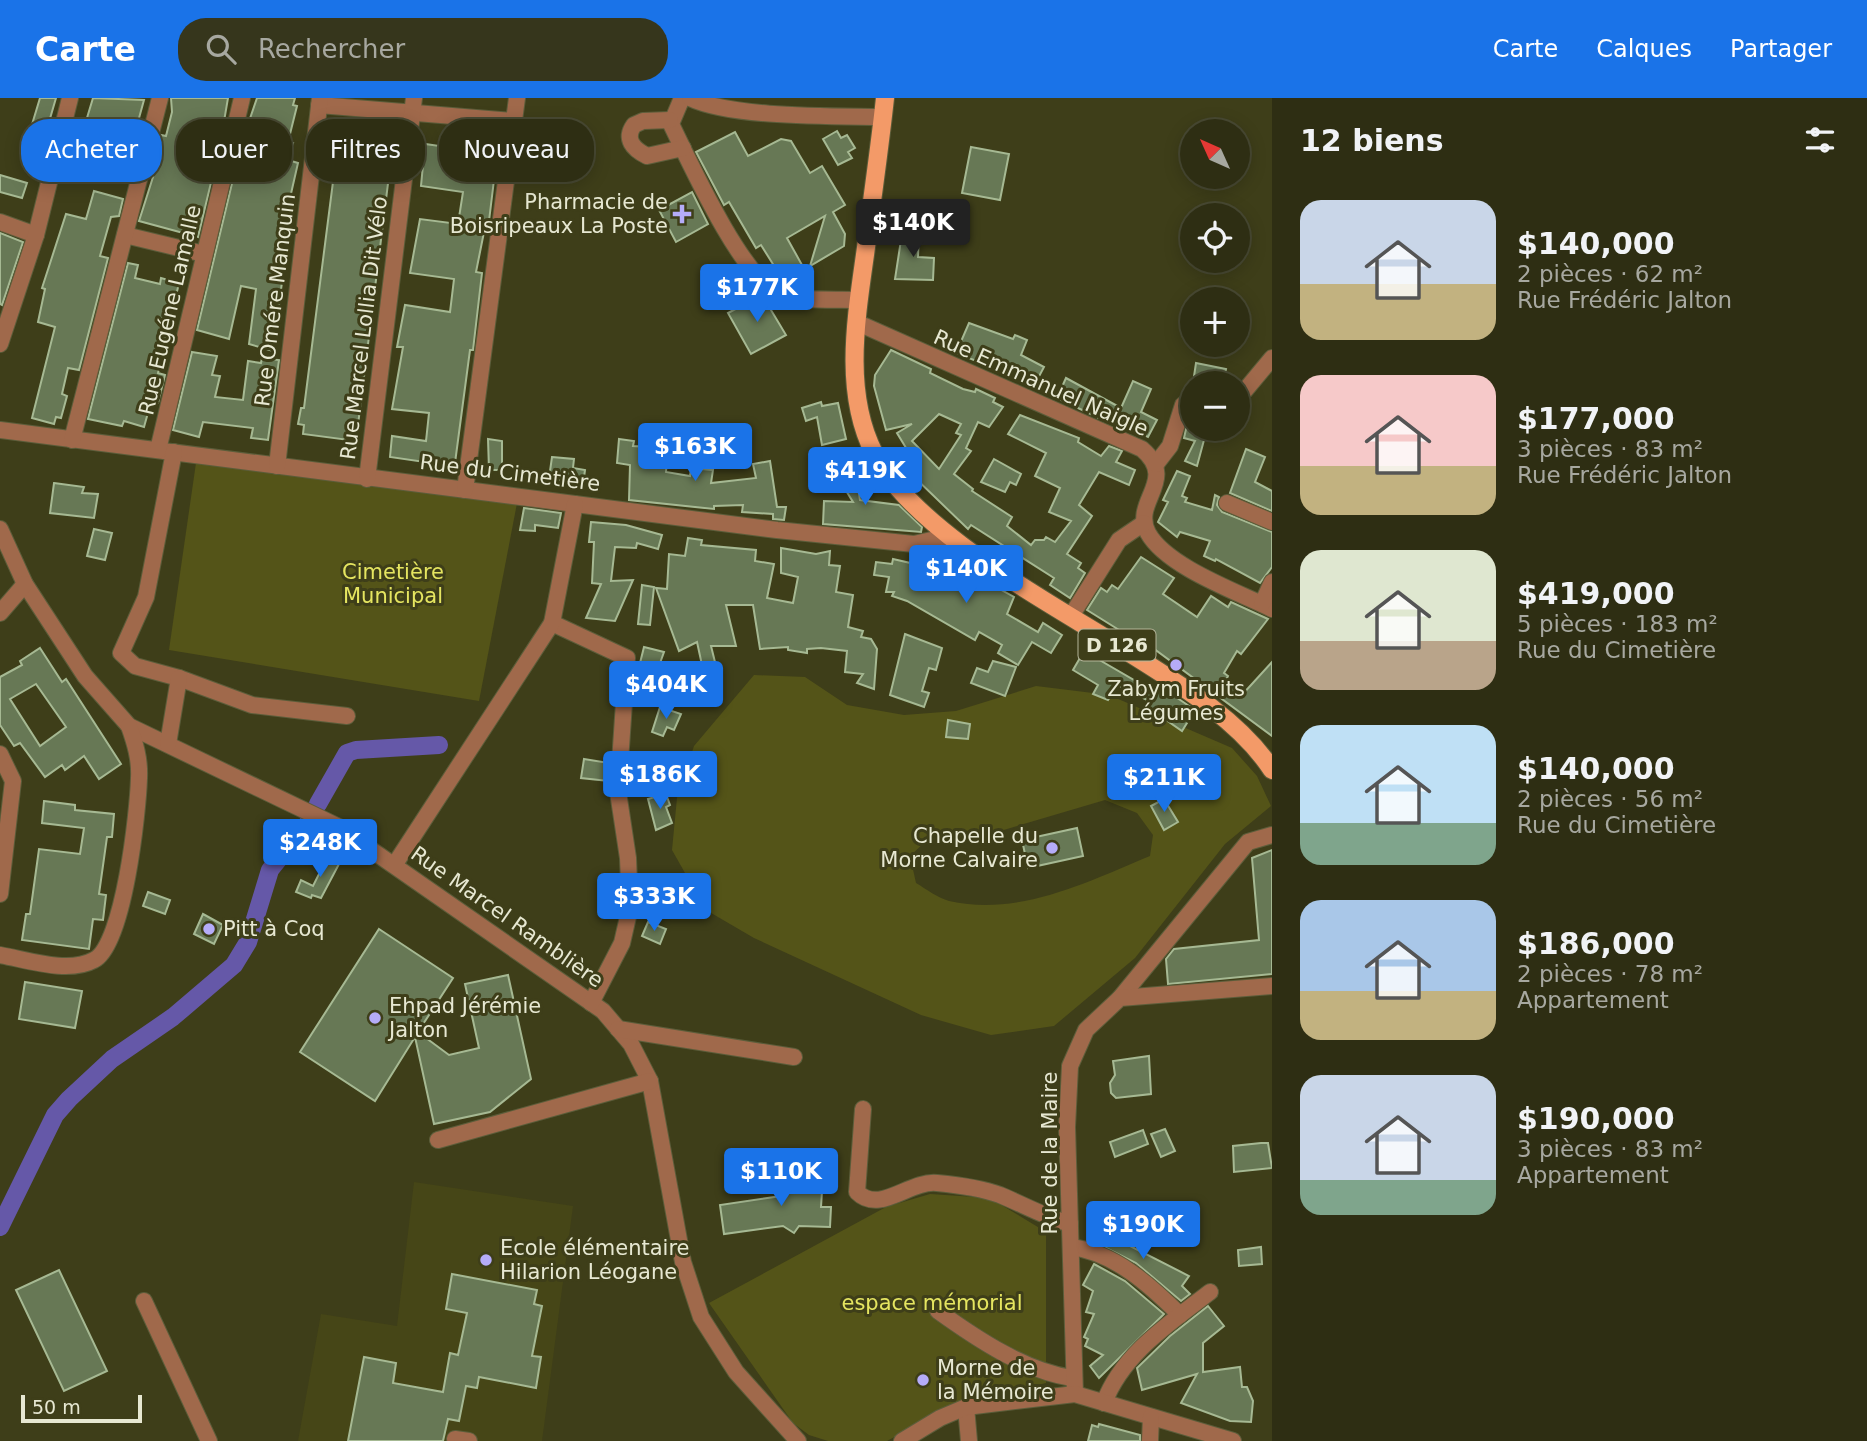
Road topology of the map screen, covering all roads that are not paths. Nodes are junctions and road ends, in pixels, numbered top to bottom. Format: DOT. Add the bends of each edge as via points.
graph roads {
  1 [pos="70,98"];
  2 [pos="160,98"];
  3 [pos="242,98"];
  4 [pos="517,98"];
  5 [pos="682,98"];
  6 [pos="690,98"];
  7 [pos="885,98"];
  8 [pos="319,101"];
  9 [pos="413,105"];
  10 [pos="796,106"];
  11 [pos="883,117"];
  12 [pos="501,119"];
  13 [pos="514,119"];
  14 [pos="670,120"];
  15 [pos="682,148"];
  16 [pos="506,182"];
  17 [pos="0,222"];
  18 [pos="36,234"];
  19 [pos="125,235"];
  20 [pos="204,254"];
  21 [pos="859,300"];
  22 [pos="858,324"];
  23 [pos="1,340"];
  24 [pos="1272,358"];
  25 [pos="1250,384"];
  26 [pos="1180,414"];
  27 [pos="0,430"];
  28 [pos="72,440"];
  29 [pos="166,451"];
  30 [pos="1156,464"];
  31 [pos="277,466"];
  32 [pos="366,479"];
  33 [pos="465,490"];
  34 [pos="1227,503"];
  35 [pos="575,504"];
  36 [pos="1144,523"];
  37 [pos="1272,523"];
  38 [pos="0,529"];
  39 [pos="949,536"];
  40 [pos="1272,582"];
  41 [pos="25,584"];
  42 [pos="1267,606"];
  43 [pos="0,613"];
  44 [pos="1070,616"];
  45 [pos="552,623"];
  46 [pos="179,678"];
  47 [pos="347,716"];
  48 [pos="129,726"];
  49 [pos="168,744"];
  50 [pos="0,754"];
  51 [pos="1272,770"];
  52 [pos="1272,835"];
  53 [pos="395,864"];
  54 [pos="0,894"];
  55 [pos="0,955"];
  56 [pos="1272,986"];
  57 [pos="1120,998"];
  58 [pos="592,1003"];
  59 [pos="618,1029"];
  60 [pos="794,1057"];
  61 [pos="650,1082"];
  62 [pos="863,1109"];
  63 [pos="438,1140"];
  64 [pos="1070,1224"];
  65 [pos="1071,1247"];
  66 [pos="1210,1292"];
  67 [pos="144,1301"];
  68 [pos="938,1311"];
  69 [pos="1180,1315"];
  70 [pos="1074,1386"];
  71 [pos="1104,1403"];
  72 [pos="966,1407"];
  73 [pos="1151,1418"];
  74 [pos="209,1441"];
  75 [pos="798,1441"];
  76 [pos="902,1441"];
  77 [pos="969,1441"];
  78 [pos="1150,1441"];
  79 [pos="1233,1441"];
  1 -- 18 [label="street"];
  2 -- 19 [label="street"];
  3 -- 20 [label="street, Rue Eugéne Lamalle"];
  4 -- 13 [label="street"];
  5 -- 14 [label="street"];
  6 -- 10 [label="street" via="707,106"];
  7 -- 11 [label="main road"];
  8 -- 9 [label="street"];
  8 -- 31 [label="street, Rue Omére Manquin"];
  9 -- 12 [label="street"];
  9 -- 32 [label="street, Rue Marcel Lollia Dit Vélo"];
  10 -- 11 [label="street"];
  11 -- 21 [label="main road"];
  14 -- 15 [label="street"];
  14 -- 15 [label="street" via="634,125 631,145 646,156"];
  15 -- 21 [label="street" via="743,259 762,283 781,295"];
  16 -- 33 [label="street"];
  17 -- 18 [label="street"];
  18 -- 23 [label="street"];
  19 -- 20 [label="street"];
  19 -- 28 [label="street"];
  20 -- 29 [label="street, Rue Eugéne Lamalle"];
  21 -- 22 [label="main road"];
  22 -- 30 [label="street, Rue Emmanuel Naigle" via="1142,450"];
  22 -- 39 [label="main road" via="858,404 875,455 898,486"];
  24 -- 25 [label="street"];
  26 -- 30 [label="street" via="1170,446"];
  27 -- 28 [label="street, Rue du Cimetière"];
  28 -- 29 [label="street, Rue du Cimetière"];
  29 -- 31 [label="street, Rue du Cimetière"];
  29 -- 46 [label="street, Rue Eugéne Lamalle" via="146,597 121,653 135,666"];
  30 -- 36 [label="street, Rue Emmanuel Naigle" via="1158,477"];
  31 -- 32 [label="street, Rue du Cimetière"];
  32 -- 33 [label="street, Rue du Cimetière"];
  33 -- 35 [label="street, Rue du Cimetière"];
  34 -- 37 [label="street"];
  35 -- 39 [label="street, Rue du Cimetière" via="914,544"];
  35 -- 45 [label="street"];
  36 -- 42 [label="street" via="1161,548 1191,570"];
  36 -- 44 [label="street" via="1119,540"];
  38 -- 41 [label="street, Rue Marcel Ramblière"];
  39 -- 44 [label="main road, D 126"];
  40 -- 42 [label="street"];
  41 -- 43 [label="street"];
  41 -- 48 [label="street, Rue Marcel Ramblière" via="85,676"];
  44 -- 51 [label="main road, D 126" via="1177,683 1248,740"];
  45 -- 53 [label="street"];
  45 -- 58 [label="street" via="627,658 618,792 630,908 622,943"];
  46 -- 47 [label="street" via="252,705"];
  46 -- 49 [label="street"];
  48 -- 49 [label="street, Rue Marcel Ramblière"];
  48 -- 55 [label="street" via="138,752 139,777 131,853 111,940 102,955 80,965"];
  49 -- 53 [label="street, Rue Marcel Ramblière" via="337,825"];
  50 -- 54 [label="street" via="13,782"];
  52 -- 57 [label="street, Rue de la Maire" via="1248,842"];
  53 -- 58 [label="street, Rue Marcel Ramblière"];
  56 -- 57 [label="street"];
  57 -- 64 [label="street, Rue de la Maire" via="1086,1030 1070,1066"];
  58 -- 59 [label="street, Rue Marcel Ramblière"];
  59 -- 60 [label="street"];
  59 -- 61 [label="street, Rue Marcel Ramblière"];
  61 -- 63 [label="street"];
  61 -- 75 [label="street, Rue Marcel Ramblière" via="683,1262 701,1317 736,1372"];
  62 -- 64 [label="street" via="858,1192 868,1201 878,1202 914,1185 934,1182 984,1190"];
  64 -- 65 [label="street, Rue de la Maire"];
  65 -- 69 [label="street" via="1096,1252 1148,1284"];
  65 -- 70 [label="street, Rue de la Maire"];
  66 -- 69 [label="street"];
  67 -- 74 [label="street"];
  68 -- 70 [label="street" via="1006,1353"];
  69 -- 71 [label="street" via="1119,1370"];
  70 -- 71 [label="street"];
  70 -- 72 [label="street"];
  71 -- 73 [label="street"];
  72 -- 76 [label="street"];
  72 -- 77 [label="street"];
  73 -- 78 [label="street"];
  73 -- 79 [label="street"];
}
